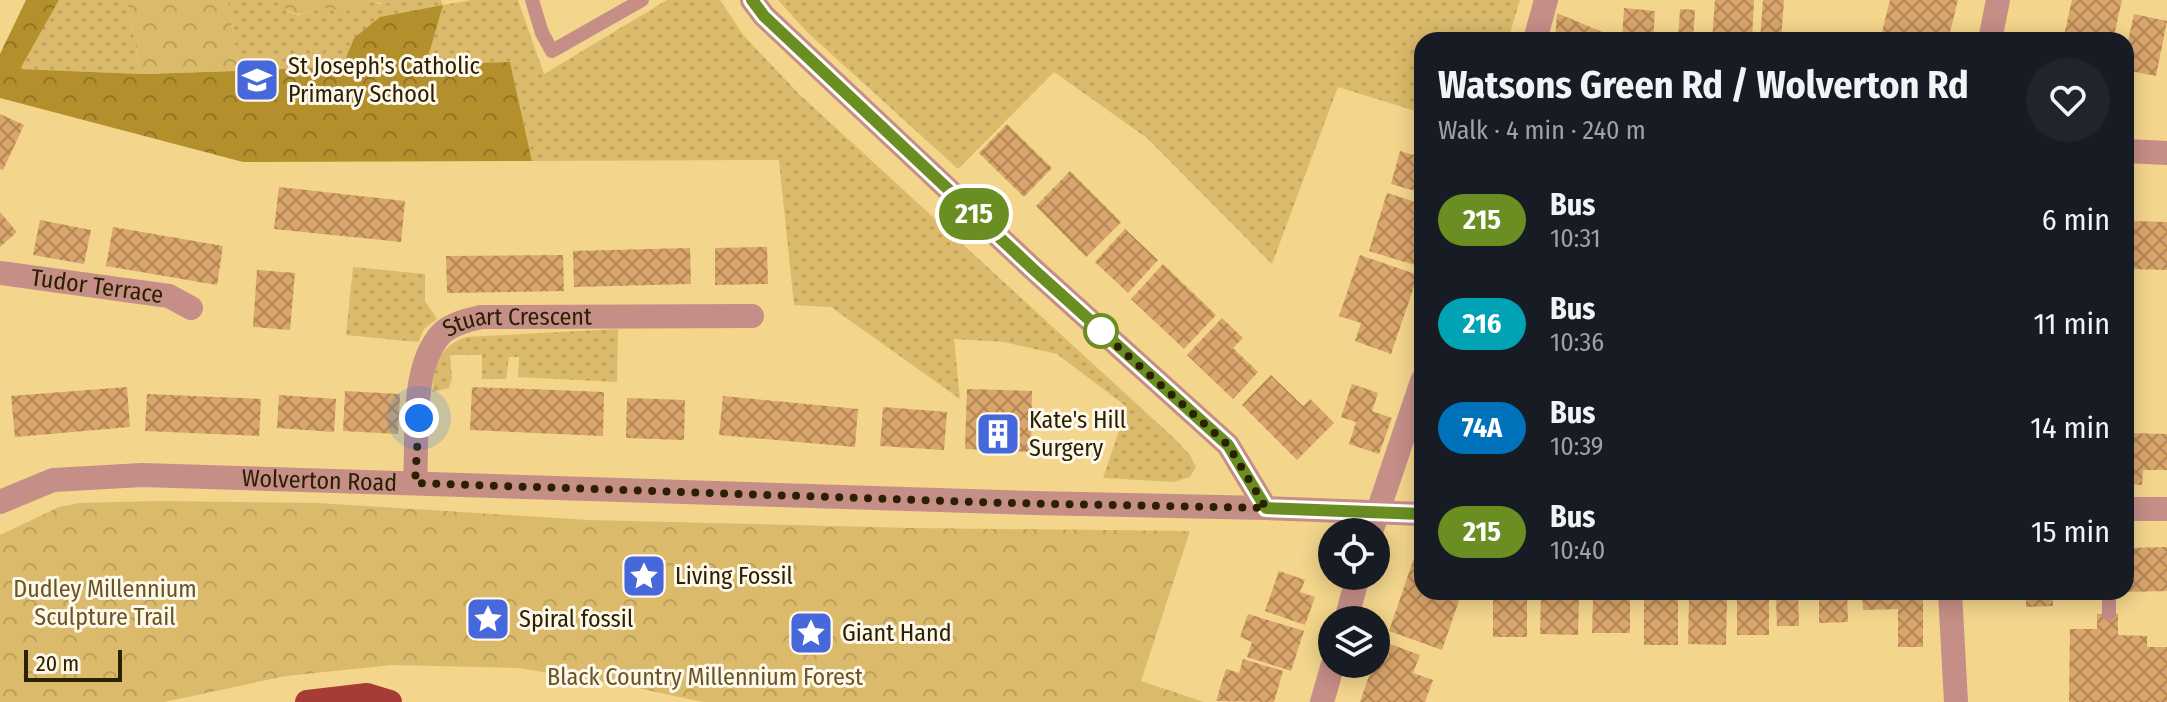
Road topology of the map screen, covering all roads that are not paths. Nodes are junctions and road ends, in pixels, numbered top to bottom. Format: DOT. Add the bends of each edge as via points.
graph roads {
  1 [pos="532,0"];
  2 [pos="642,0"];
  3 [pos="752,0"];
  4 [pos="1546,0"];
  5 [pos="1998,0"];
  6 [pos="1537,32"];
  7 [pos="1992,32"];
  8 [pos="2134,151"];
  9 [pos="2167,153"];
  10 [pos="0,273"];
  11 [pos="191,308"];
  12 [pos="752,316"];
  13 [pos="1414,405"];
  14 [pos="415,483"];
  15 [pos="0,502"];
  16 [pos="1266,508"];
  17 [pos="2134,509"];
  18 [pos="2167,509"];
  19 [pos="1414,516"];
  20 [pos="1338,518"];
  21 [pos="1376,518"];
  22 [pos="1390,520"];
  23 [pos="1950,600"];
  24 [pos="2109,600"];
  25 [pos="2109,614"];
  26 [pos="1329,678"];
  27 [pos="307,702"];
  28 [pos="390,702"];
  29 [pos="1322,702"];
  30 [pos="1956,702"];
  1 -- 2 [label="lane" via="552,51"];
  3 -- 16 [label="street" via="1033,269 1228,445"];
  4 -- 6 [label="street"];
  5 -- 7 [label="street"];
  8 -- 9 [label="street"];
  10 -- 11 [label="street, Tudor Terrace" via="169,296"];
  12 -- 14 [label="street, Stuart Crescent" via="481,317 460,322 443,332 421,375"];
  13 -- 21 [label="street"];
  14 -- 15 [label="street, Wolverton Road" via="93,476 53,480"];
  14 -- 16 [label="street, Wolverton Road"];
  16 -- 20 [label="street, Wolverton Road"];
  17 -- 18 [label="street"];
  19 -- 22 [label="street, Wolverton Road"];
  23 -- 30 [label="street"];
  24 -- 25 [label="lane"];
  26 -- 29 [label="street"];
  27 -- 28 [label="highway" via="367,695"];
}
